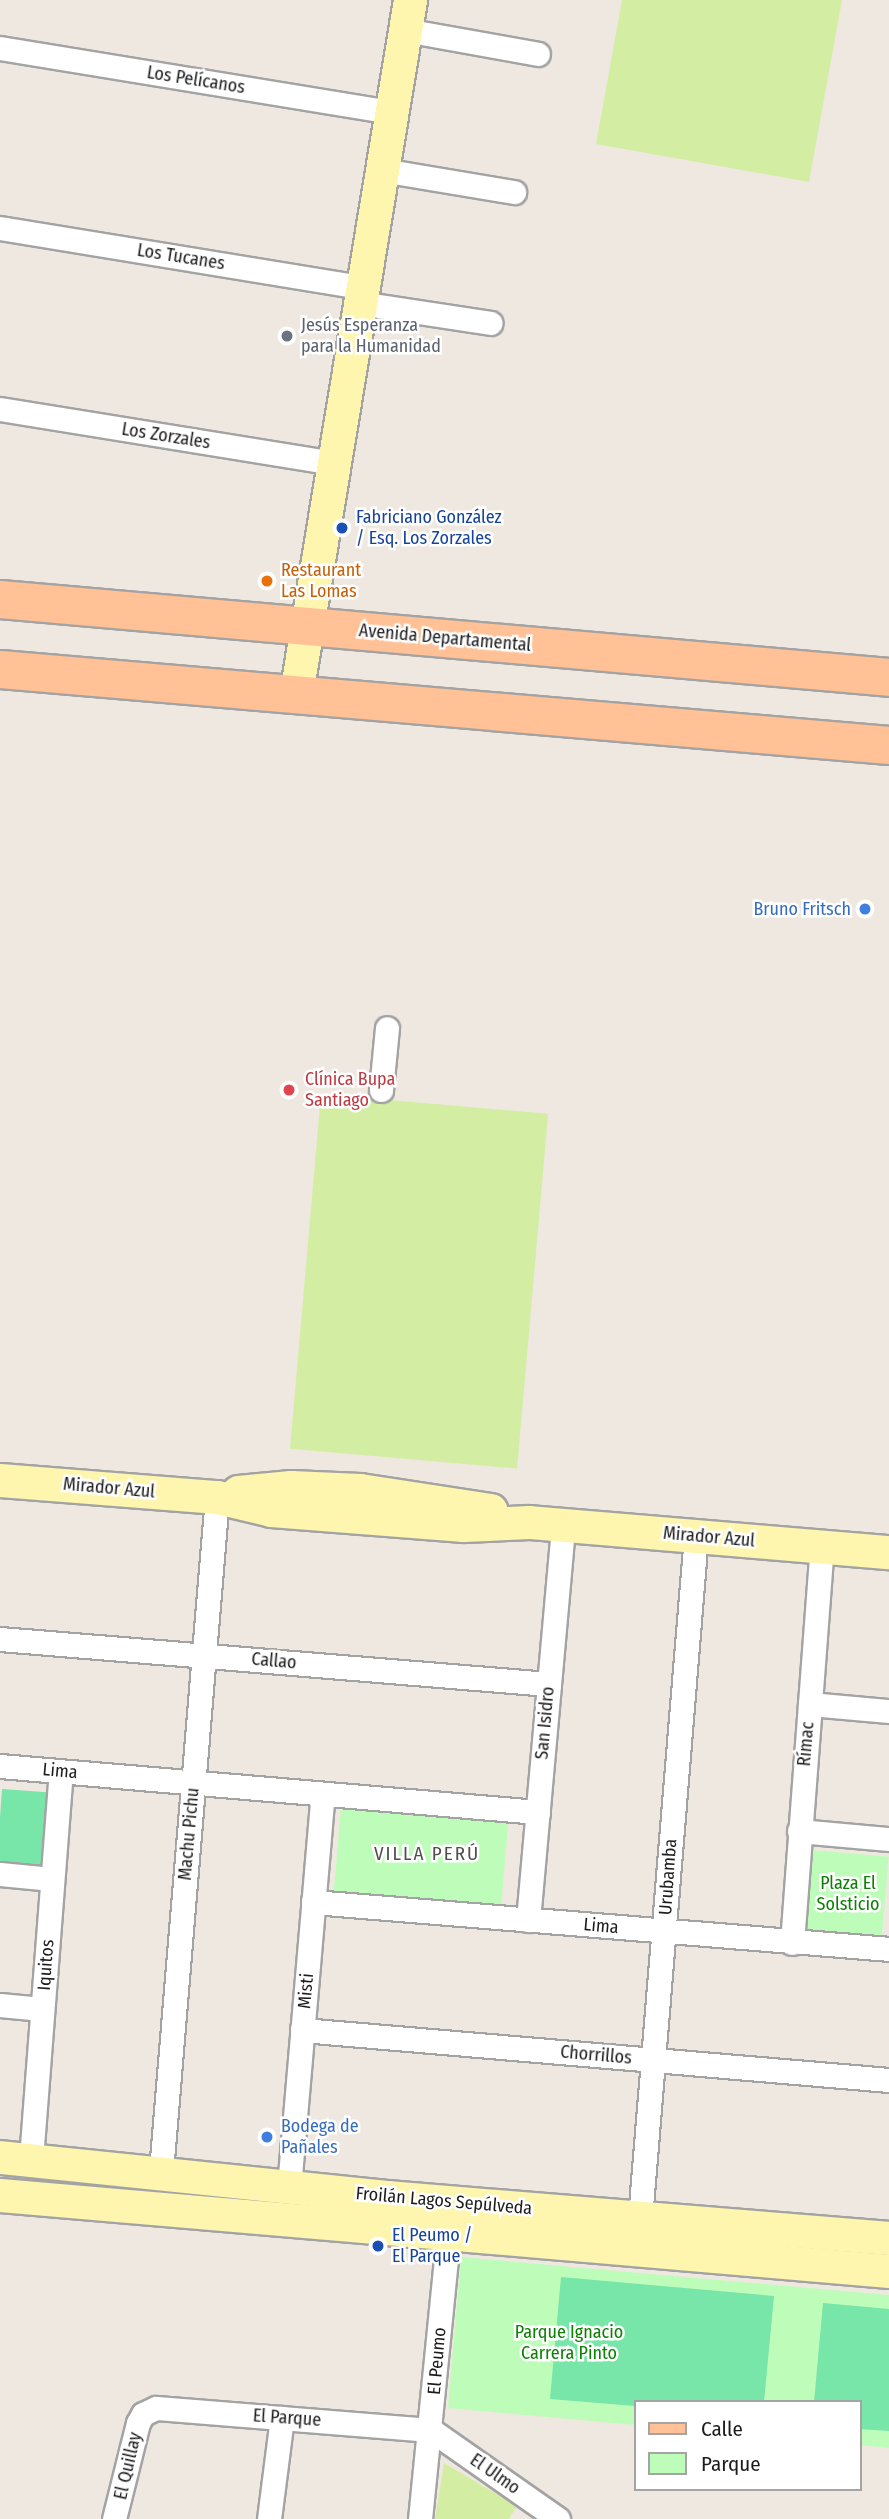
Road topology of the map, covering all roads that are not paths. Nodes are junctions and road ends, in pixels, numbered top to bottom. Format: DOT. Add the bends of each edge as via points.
graph roads {
  1 [pos="408,15"];
  2 [pos="0,48"];
  3 [pos="538,54"];
  4 [pos="392,112"];
  5 [pos="382,170"];
  6 [pos="514,192"];
  7 [pos="0,228"];
  8 [pos="361,295"];
  9 [pos="490,323"];
  10 [pos="0,409"];
  11 [pos="333,463"];
  12 [pos="0,599"];
  13 [pos="305,626"];
  14 [pos="0,669"];
  15 [pos="889,677"];
  16 [pos="296,694"];
  17 [pos="889,745"];
  18 [pos="387,1027"];
  19 [pos="381,1090"];
  20 [pos="0,1480"];
  21 [pos="217,1497"];
  22 [pos="562,1525"];
  23 [pos="696,1535"];
  24 [pos="822,1546"];
  25 [pos="889,1552"];
  26 [pos="0,1639"];
  27 [pos="204,1656"];
  28 [pos="549,1684"];
  29 [pos="810,1704"];
  30 [pos="889,1711"];
  31 [pos="0,1766"];
  32 [pos="61,1771"];
  33 [pos="193,1783"];
  34 [pos="323,1794"];
  35 [pos="538,1812"];
  36 [pos="799,1831"];
  37 [pos="889,1839"];
  38 [pos="0,1874"];
  39 [pos="52,1879"];
  40 [pos="313,1902"];
  41 [pos="528,1920"];
  42 [pos="664,1931"];
  43 [pos="792,1943"];
  44 [pos="889,1949"];
  45 [pos="0,2006"];
  46 [pos="42,2009"];
  47 [pos="302,2030"];
  48 [pos="652,2060"];
  49 [pos="889,2080"];
  50 [pos="15,2158"];
  51 [pos="154,2171"];
  52 [pos="289,2187"];
  53 [pos="0,2195"];
  54 [pos="451,2202"];
  55 [pos="135,2206"];
  56 [pos="640,2218"];
  57 [pos="448,2235"];
  58 [pos="878,2254"];
  59 [pos="143,2414"];
  60 [pos="282,2418"];
  61 [pos="431,2430"];
  62 [pos="114,2519"];
  63 [pos="269,2519"];
  64 [pos="420,2519"];
  65 [pos="558,2519"];
  1 -- 3 [label="street"];
  1 -- 4 [label="street"];
  2 -- 4 [label="street, Los Pelícanos"];
  4 -- 5 [label="street"];
  5 -- 6 [label="street"];
  5 -- 8 [label="street"];
  7 -- 8 [label="street, Los Tucanes"];
  8 -- 9 [label="street, Los Tucanes"];
  8 -- 11 [label="street"];
  10 -- 11 [label="street, Los Zorzales"];
  11 -- 13 [label="street"];
  12 -- 13 [label="main road, Avenida Departamental"];
  13 -- 15 [label="main road, Avenida Departamental"];
  13 -- 16 [label="street"];
  14 -- 16 [label="main road"];
  16 -- 17 [label="main road"];
  18 -- 19 [label="street"];
  20 -- 21 [label="street, Mirador Azul"];
  21 -- 22 [label="street, Mirador Azul" via="271,1510 463,1525"];
  21 -- 27 [label="street, Machu Pichu"];
  22 -- 23 [label="street, Mirador Azul"];
  22 -- 28 [label="street, San Isidro"];
  23 -- 24 [label="street, Mirador Azul"];
  23 -- 42 [label="street, Urubamba"];
  24 -- 25 [label="street, Mirador Azul"];
  24 -- 29 [label="street, Rímac"];
  26 -- 27 [label="street, Callao"];
  27 -- 28 [label="street, Callao"];
  27 -- 33 [label="street, Machu Pichu"];
  28 -- 35 [label="street, San Isidro"];
  29 -- 30 [label="street"];
  29 -- 36 [label="street, Rímac"];
  31 -- 32 [label="street, Lima"];
  32 -- 33 [label="street, Lima"];
  32 -- 39 [label="street, Iquitos"];
  33 -- 34 [label="street, Lima"];
  33 -- 51 [label="street, Machu Pichu"];
  34 -- 35 [label="street, Lima"];
  34 -- 40 [label="street, Misti"];
  35 -- 41 [label="street, San Isidro"];
  36 -- 37 [label="street"];
  36 -- 43 [label="street, Rímac"];
  38 -- 39 [label="street"];
  39 -- 46 [label="street, Iquitos"];
  40 -- 41 [label="street, Lima"];
  40 -- 47 [label="street, Misti"];
  41 -- 42 [label="street, Lima"];
  42 -- 43 [label="street, Lima"];
  42 -- 48 [label="street, Urubamba"];
  43 -- 44 [label="street, Lima"];
  45 -- 46 [label="street"];
  46 -- 50 [label="street, Iquitos"];
  47 -- 48 [label="street, Chorrillos"];
  47 -- 52 [label="street, Misti"];
  48 -- 49 [label="street, Chorrillos"];
  48 -- 56 [label="street, Urubamba"];
  50 -- 51 [label="street, Froilán Lagos Sepúlveda"];
  51 -- 52 [label="street, Froilán Lagos Sepúlveda"];
  51 -- 55 [label="street"];
  52 -- 54 [label="street, Froilán Lagos Sepúlveda"];
  53 -- 55 [label="street, Froilán Lagos Sepúlveda"];
  54 -- 56 [label="street, Froilán Lagos Sepúlveda"];
  54 -- 57 [label="street, El Peumo"];
  55 -- 57 [label="street, Froilán Lagos Sepúlveda"];
  56 -- 58 [label="street, Froilán Lagos Sepúlveda"];
  57 -- 58 [label="street, Froilán Lagos Sepúlveda"];
  57 -- 61 [label="street, El Peumo"];
  59 -- 60 [label="street, El Parque" via="156,2408"];
  59 -- 62 [label="street, El Quillay"];
  60 -- 61 [label="street, El Parque"];
  60 -- 63 [label="street"];
  61 -- 64 [label="street, El Peumo"];
  61 -- 65 [label="street, El Ulmo"];
}
